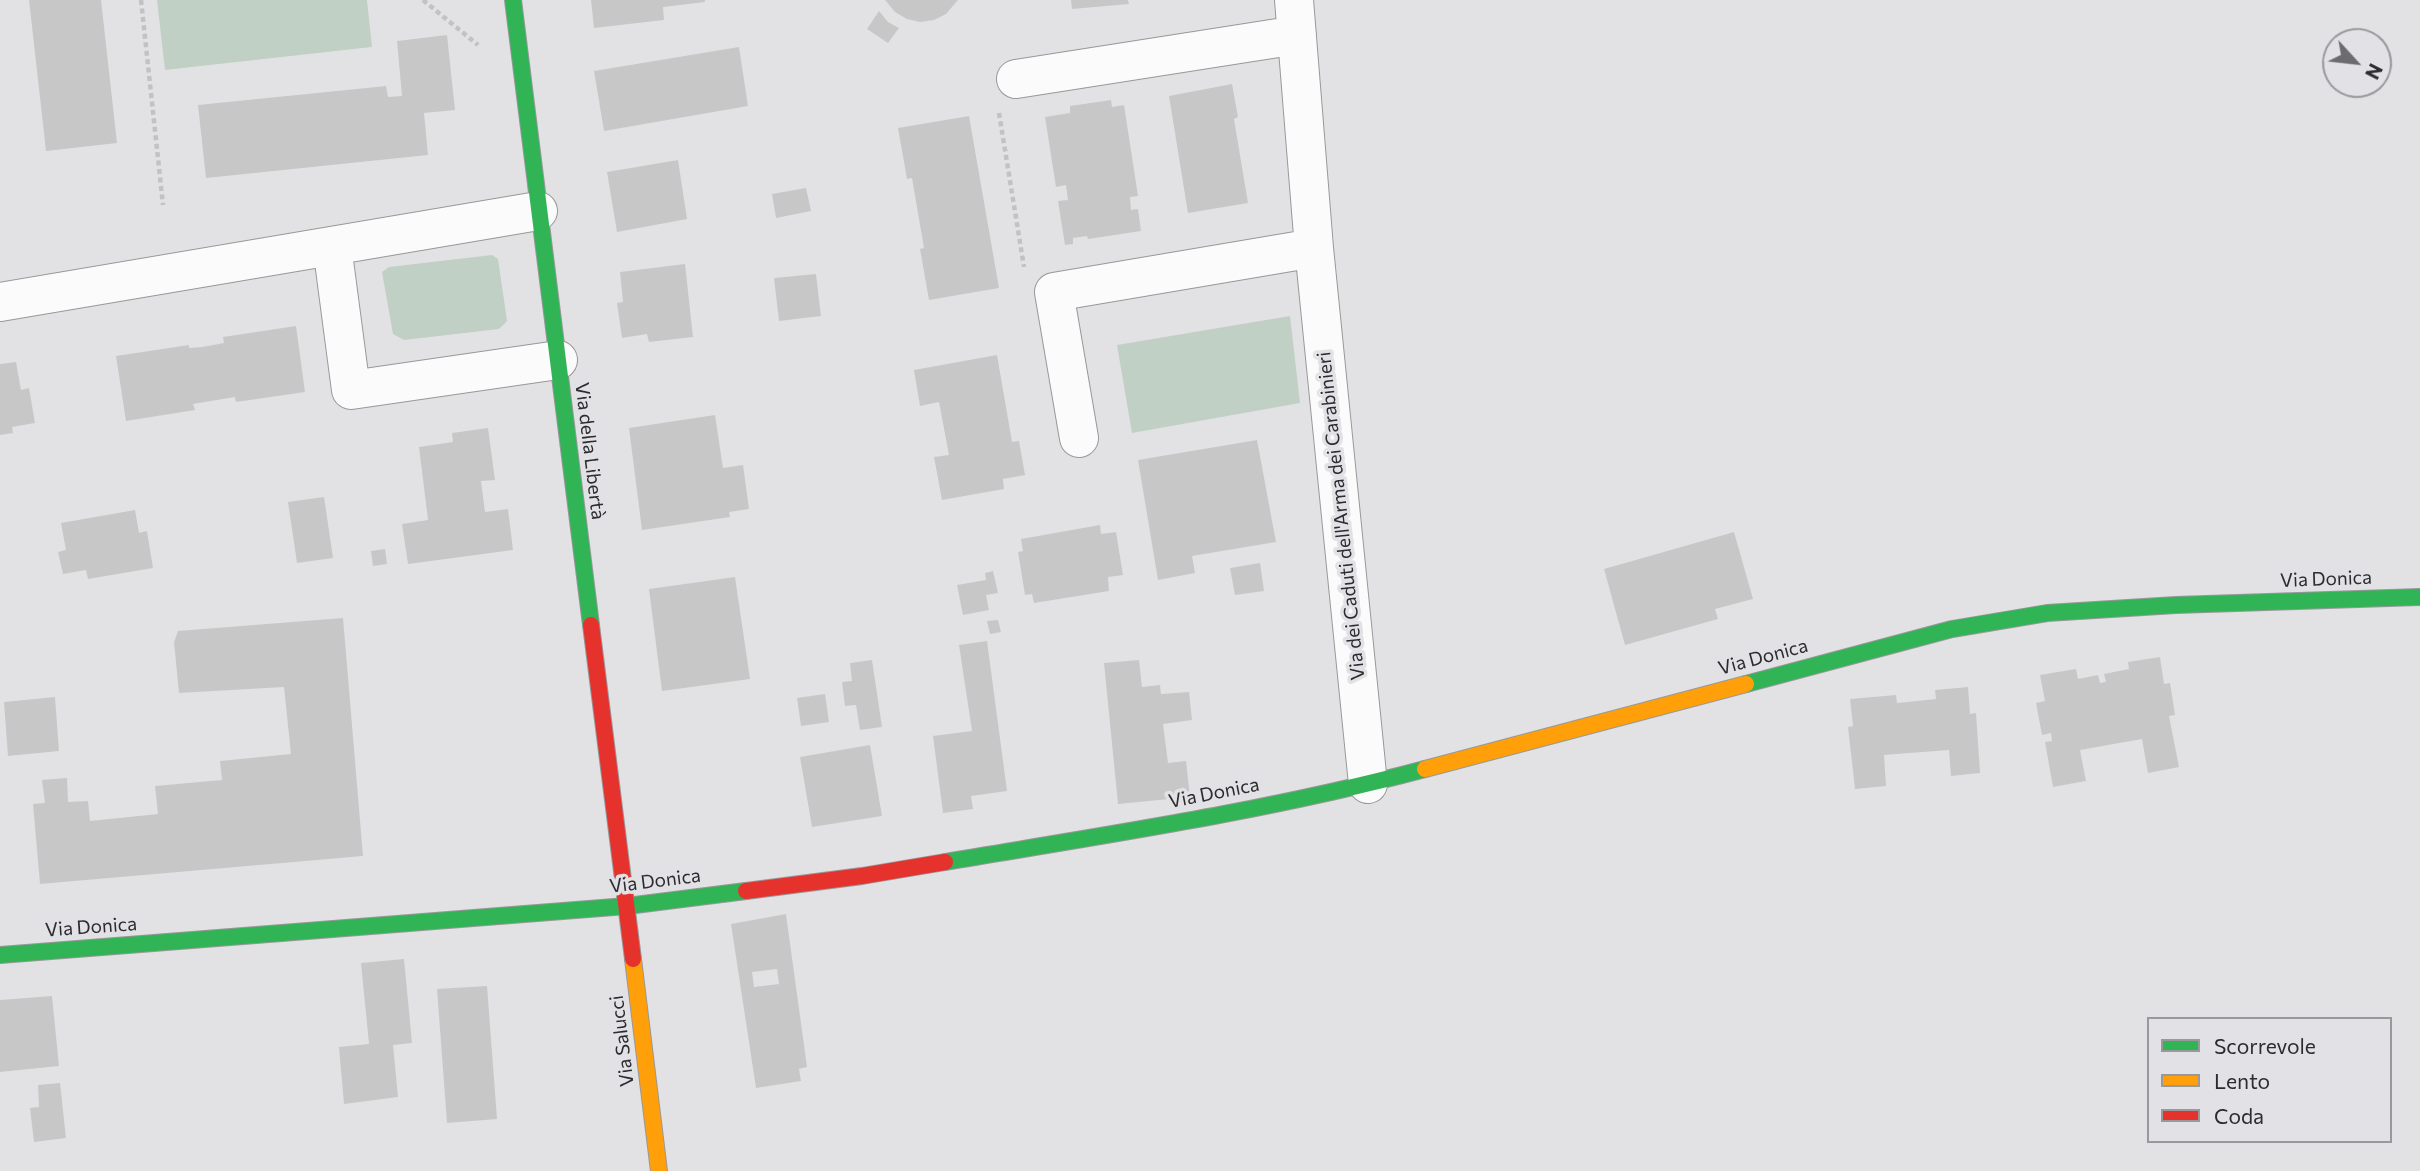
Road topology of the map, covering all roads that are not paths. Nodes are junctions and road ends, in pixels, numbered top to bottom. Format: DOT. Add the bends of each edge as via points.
graph roads {
  1 [pos="513,0"];
  2 [pos="1295,17"];
  3 [pos="1016,79"];
  4 [pos="538,211"];
  5 [pos="332,246"];
  6 [pos="1314,248"];
  7 [pos="0,302"];
  8 [pos="558,360"];
  9 [pos="1079,438"];
  10 [pos="2420,597"];
  11 [pos="1368,784"];
  12 [pos="627,906"];
  13 [pos="0,955"];
  14 [pos="659,1171"];
  1 -- 4 [label="street, Via della Libertà"];
  2 -- 3 [label="street, Via dei Caduti dell'Arma dei Carabinieri"];
  2 -- 6 [label="street, Via dei Caduti dell'Arma dei Carabinieri"];
  4 -- 5 [label="street"];
  4 -- 8 [label="street, Via della Libertà"];
  5 -- 7 [label="street"];
  5 -- 8 [label="street" via="351,390"];
  6 -- 9 [label="street" via="1054,292"];
  6 -- 11 [label="street, Via dei Caduti dell'Arma dei Carabinieri"];
  8 -- 12 [label="street, Via della Libertà"];
  10 -- 11 [label="street, Via Donica" via="2047,613 1952,629"];
  11 -- 12 [label="street, Via Donica" via="903,870"];
  12 -- 13 [label="street, Via Donica"];
  12 -- 14 [label="street, Via Salucci"];
}
